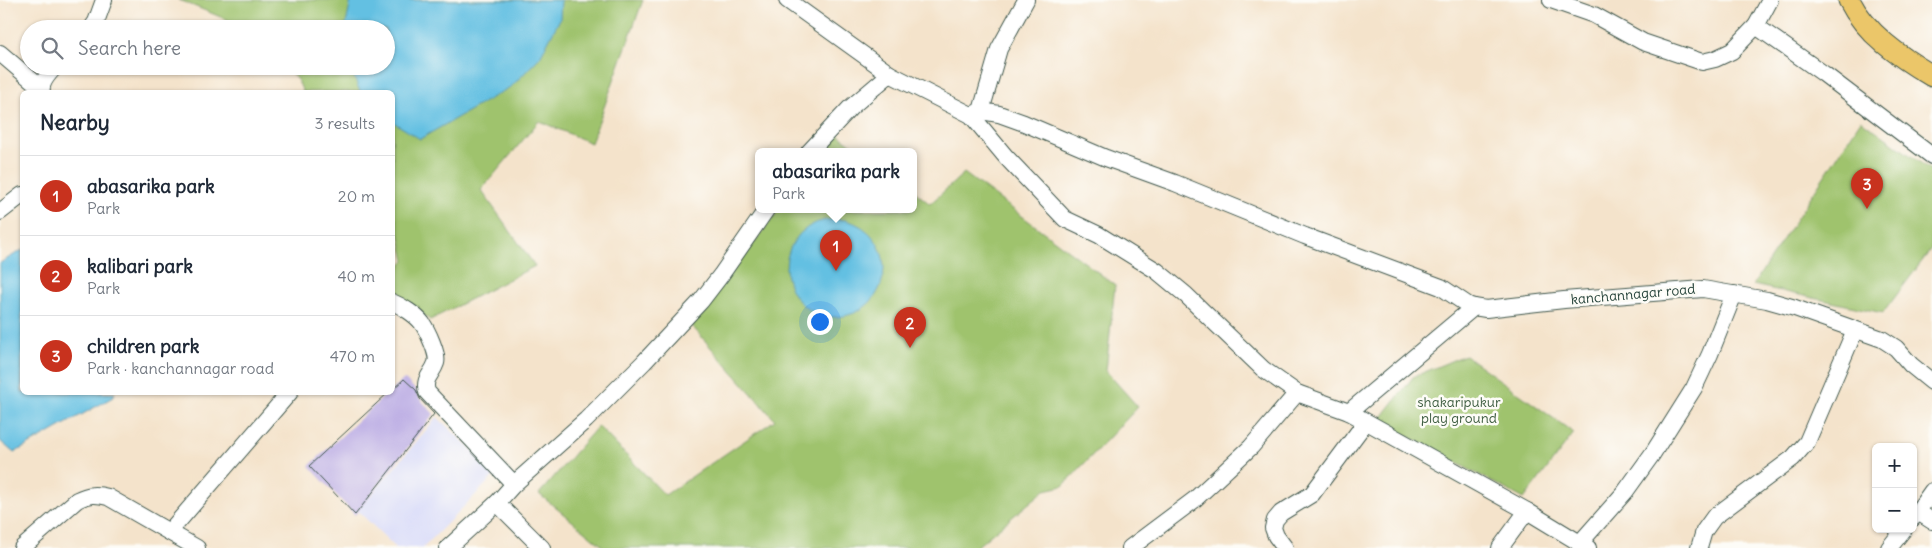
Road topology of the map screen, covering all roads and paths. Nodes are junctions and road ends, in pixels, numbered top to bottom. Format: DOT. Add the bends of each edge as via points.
graph roads {
  1 [pos="104,0"];
  2 [pos="787,0"];
  3 [pos="1026,0"];
  4 [pos="1551,0"];
  5 [pos="1770,0"];
  6 [pos="1849,0"];
  7 [pos="1581,4"];
  8 [pos="97,20"];
  9 [pos="1756,26"];
  10 [pos="0,53"];
  11 [pos="20,71"];
  12 [pos="890,74"];
  13 [pos="24,75"];
  14 [pos="48,75"];
  15 [pos="1932,76"];
  16 [pos="41,90"];
  17 [pos="976,113"];
  18 [pos="813,148"];
  19 [pos="1932,156"];
  20 [pos="20,197"];
  21 [pos="0,212"];
  22 [pos="764,213"];
  23 [pos="1734,294"];
  24 [pos="395,304"];
  25 [pos="1474,307"];
  26 [pos="1855,330"];
  27 [pos="1932,382"];
  28 [pos="1297,393"];
  29 [pos="287,395"];
  30 [pos="1349,412"];
  31 [pos="1365,422"];
  32 [pos="514,484"];
  33 [pos="1932,491"];
  34 [pos="497,503"];
  35 [pos="1527,511"];
  36 [pos="1917,514"];
  37 [pos="1917,515"];
  38 [pos="1932,520"];
  39 [pos="170,531"];
  40 [pos="1901,533"];
  41 [pos="1583,546"];
  42 [pos="22,548"];
  43 [pos="197,548"];
  44 [pos="448,548"];
  45 [pos="542,548"];
  46 [pos="1130,548"];
  47 [pos="1285,548"];
  48 [pos="1500,548"];
  49 [pos="1699,548"];
  50 [pos="1889,548"];
  1 -- 8 [label="street"];
  2 -- 12 [label="street"];
  3 -- 17 [label="street" via="999,49"];
  4 -- 7 [label="street"];
  5 -- 9 [label="street"];
  6 -- 15 [label="main road" via="1857,16 1901,58"];
  7 -- 9 [label="street" via="1594,15 1644,42 1702,62 1732,50"];
  9 -- 19 [label="street"];
  10 -- 11 [label="street"];
  12 -- 17 [label="street"];
  12 -- 18 [label="street" via="850,108"];
  13 -- 16 [label="street"];
  14 -- 16 [label="street"];
  17 -- 25 [label="street" via="999,114 1024,123 1305,236 1441,286"];
  17 -- 28 [label="street" via="1006,157 1065,219 1099,235 1157,271 1264,369"];
  20 -- 21 [label="street"];
  22 -- 32 [label="street" via="721,275 644,362 586,420"];
  23 -- 25 [label="street, kanchannagar road" via="1703,289 1486,309"];
  23 -- 26 [label="street, kanchannagar road" via="1795,308"];
  23 -- 41 [label="street" via="1694,388 1653,453"];
  24 -- 32 [label="street" via="421,322 437,356 437,362 426,378 426,392"];
  25 -- 30 [label="street"];
  26 -- 27 [label="street, kanchannagar road" via="1882,339 1896,348"];
  26 -- 49 [label="street" via="1808,442 1793,458 1714,517 1704,531"];
  28 -- 30 [label="street"];
  28 -- 46 [label="street" via="1250,447 1194,500"];
  29 -- 39 [label="street"];
  30 -- 31 [label="street"];
  31 -- 35 [label="street"];
  31 -- 47 [label="street" via="1312,494 1275,520 1273,528"];
  32 -- 34 [label="street"];
  33 -- 36 [label="street"];
  34 -- 44 [label="street"];
  34 -- 45 [label="street"];
  35 -- 41 [label="street"];
  35 -- 48 [label="street"];
  37 -- 38 [label="street"];
  39 -- 42 [label="street" via="108,497 95,494 77,500"];
  39 -- 43 [label="street"];
  40 -- 50 [label="street"];
}
